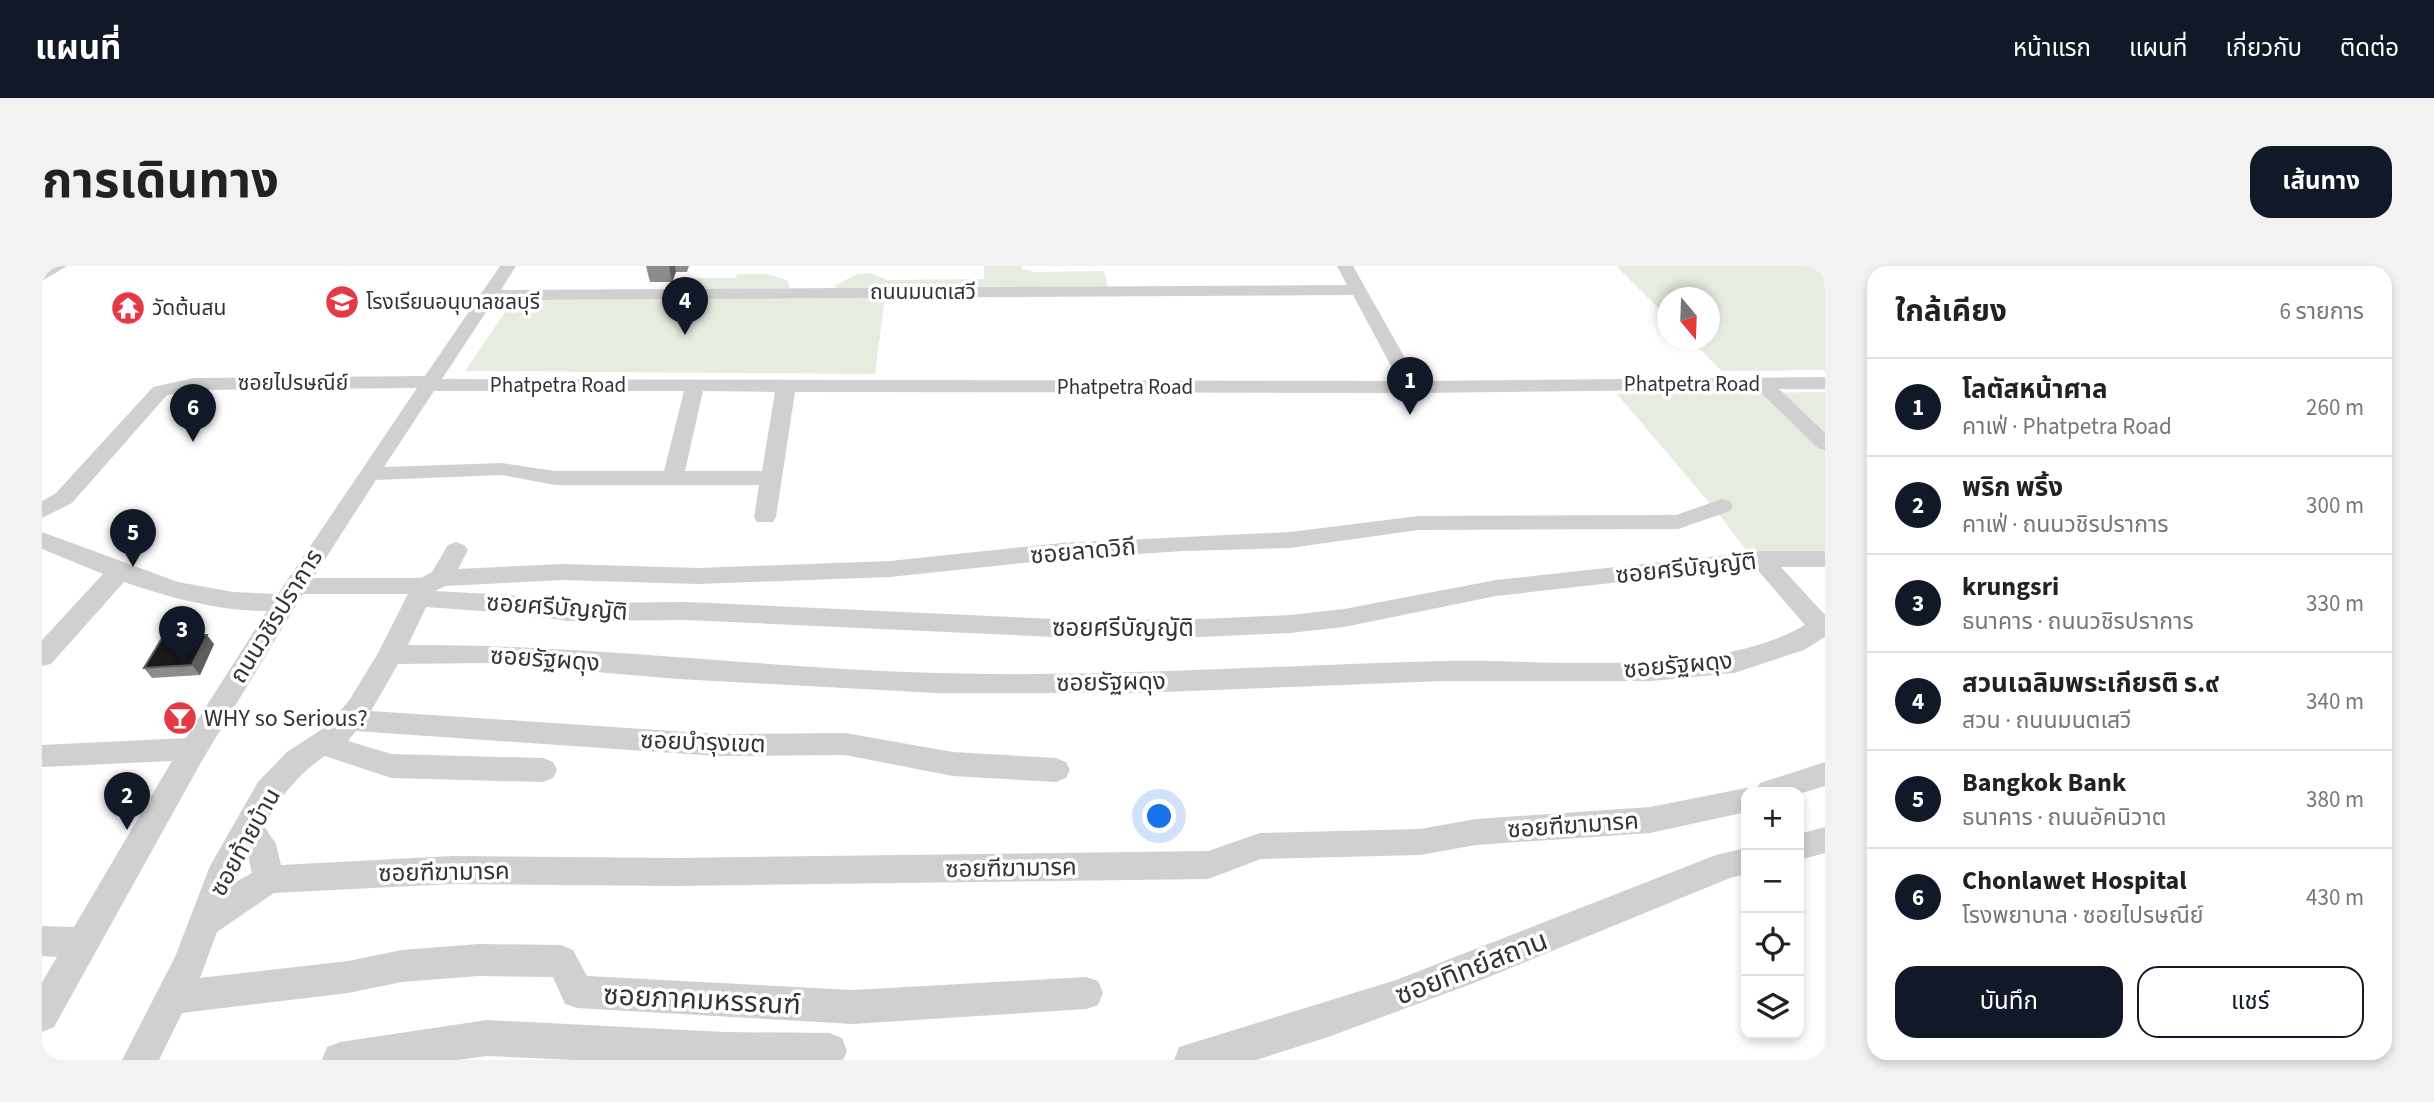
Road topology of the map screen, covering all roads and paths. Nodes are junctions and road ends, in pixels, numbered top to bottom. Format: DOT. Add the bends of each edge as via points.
graph roads {
  1 [pos="59,266"];
  2 [pos="508,266"];
  3 [pos="1345,266"];
  4 [pos="42,276"];
  5 [pos="1359,290"];
  6 [pos="488,295"];
  7 [pos="1825,383"];
  8 [pos="427,384"];
  9 [pos="1762,384"];
  10 [pos="695,385"];
  11 [pos="786,387"];
  12 [pos="1412,387"];
  13 [pos="1825,444"];
  14 [pos="368,474"];
  15 [pos="673,478"];
  16 [pos="770,478"];
  17 [pos="1722,506"];
  18 [pos="42,511"];
  19 [pos="765,517"];
  20 [pos="42,540"];
  21 [pos="456,550"];
  22 [pos="1761,559"];
  23 [pos="1825,559"];
  24 [pos="118,573"];
  25 [pos="428,587"];
  26 [pos="290,594"];
  27 [pos="1822,626"];
  28 [pos="44,653"];
  29 [pos="390,655"];
  30 [pos="350,720"];
  31 [pos="322,744"];
  32 [pos="194,749"];
  33 [pos="42,755"];
  34 [pos="543,770"];
  35 [pos="1056,770"];
  36 [pos="1825,774"];
  37 [pos="1785,787"];
  38 [pos="1741,801"];
  39 [pos="247,827"];
  40 [pos="1825,840"];
  41 [pos="1804,846"];
  42 [pos="1741,862"];
  43 [pos="269,880"];
  44 [pos="204,923"];
  45 [pos="42,941"];
  46 [pos="83,943"];
  47 [pos="1086,993"];
  48 [pos="171,998"];
  49 [pos="42,1014"];
  50 [pos="829,1051"];
  51 [pos="139,1060"];
  52 [pos="340,1060"];
  53 [pos="1192,1060"];
  1 -- 4 [label="street"];
  2 -- 6 [label="street, ถนนวชิรปราการ"];
  3 -- 5 [label="street"];
  5 -- 6 [label="street, ถนนมนตเสวี"];
  5 -- 12 [label="street"];
  6 -- 8 [label="street, ถนนวชิรปราการ"];
  7 -- 9 [label="street, Phatpetra Road"];
  8 -- 10 [label="street, Phatpetra Road"];
  8 -- 14 [label="street, ถนนวชิรปราการ"];
  8 -- 18 [label="street, ซอยไปรษณีย์" via="174,386 160,391 70,492"];
  9 -- 12 [label="street, Phatpetra Road"];
  9 -- 13 [label="street"];
  10 -- 11 [label="street, Phatpetra Road"];
  10 -- 15 [label="street"];
  11 -- 12 [label="street, Phatpetra Road"];
  11 -- 16 [label="street"];
  14 -- 15 [label="street" via="502,469 555,478"];
  14 -- 26 [label="street, ถนนวชิรปราการ"];
  15 -- 16 [label="street"];
  16 -- 19 [label="street"];
  17 -- 25 [label="street, ซอยลาดวิถี" via="1678,522 1418,523 1290,540 1076,550 890,569 698,576 562,572"];
  20 -- 24 [label="street, ซอยลาดวิถี"];
  21 -- 25 [label="street, ซอยท้ายบ้าน"];
  22 -- 23 [label="street, ซอยศรีบัญญัติ"];
  22 -- 25 [label="street, ซอยศรีบัญญัติ" via="1496,587 1344,618 1202,628 1075,629 687,611 569,612"];
  22 -- 27 [label="street"];
  24 -- 26 [label="street, ซอยลาดวิถี" via="227,600"];
  24 -- 28 [label="street"];
  25 -- 26 [label="street, ซอยลาดวิถี"];
  25 -- 29 [label="street, ซอยท้ายบ้าน"];
  26 -- 32 [label="street, ถนนวชิรปราการ"];
  27 -- 29 [label="street, ซอยรัฐผดุง" via="1796,643 1734,663 1651,671 1446,671 1138,683 936,683 490,654"];
  29 -- 30 [label="street, ซอยท้ายบ้าน"];
  30 -- 31 [label="street, ซอยท้ายบ้าน"];
  30 -- 35 [label="street, ซอยบำรุงเขต" via="717,745 845,744 953,764"];
  31 -- 34 [label="street" via="391,766"];
  31 -- 39 [label="street, ซอยท้ายบ้าน" via="298,760 268,791"];
  32 -- 33 [label="street"];
  32 -- 46 [label="street, ถนนวชิรปราการ"];
  36 -- 37 [label="street"];
  38 -- 43 [label="street, ซอยฑีฆามารค" via="1650,820 1476,832 1420,842 1260,846 1208,865 689,872 452,870"];
  39 -- 43 [label="street" via="261,844"];
  39 -- 44 [label="street, ซอยท้ายบ้าน" via="221,876"];
  40 -- 41 [label="street"];
  42 -- 53 [label="street, ซอยทิทย์สถาน" via="1360,1010"];
  43 -- 44 [label="street, ซอยฑีฆามารค"];
  44 -- 48 [label="street, ซอยท้ายบ้าน"];
  45 -- 46 [label="street"];
  46 -- 49 [label="street, ถนนวชิรปราการ"];
  47 -- 48 [label="street, ซอยภาคมหรรณฑ์" via="853,1007 577,992 561,961 478,960"];
  48 -- 51 [label="street, ซอยท้ายบ้าน"];
  50 -- 52 [label="street" via="487,1038"];
}
